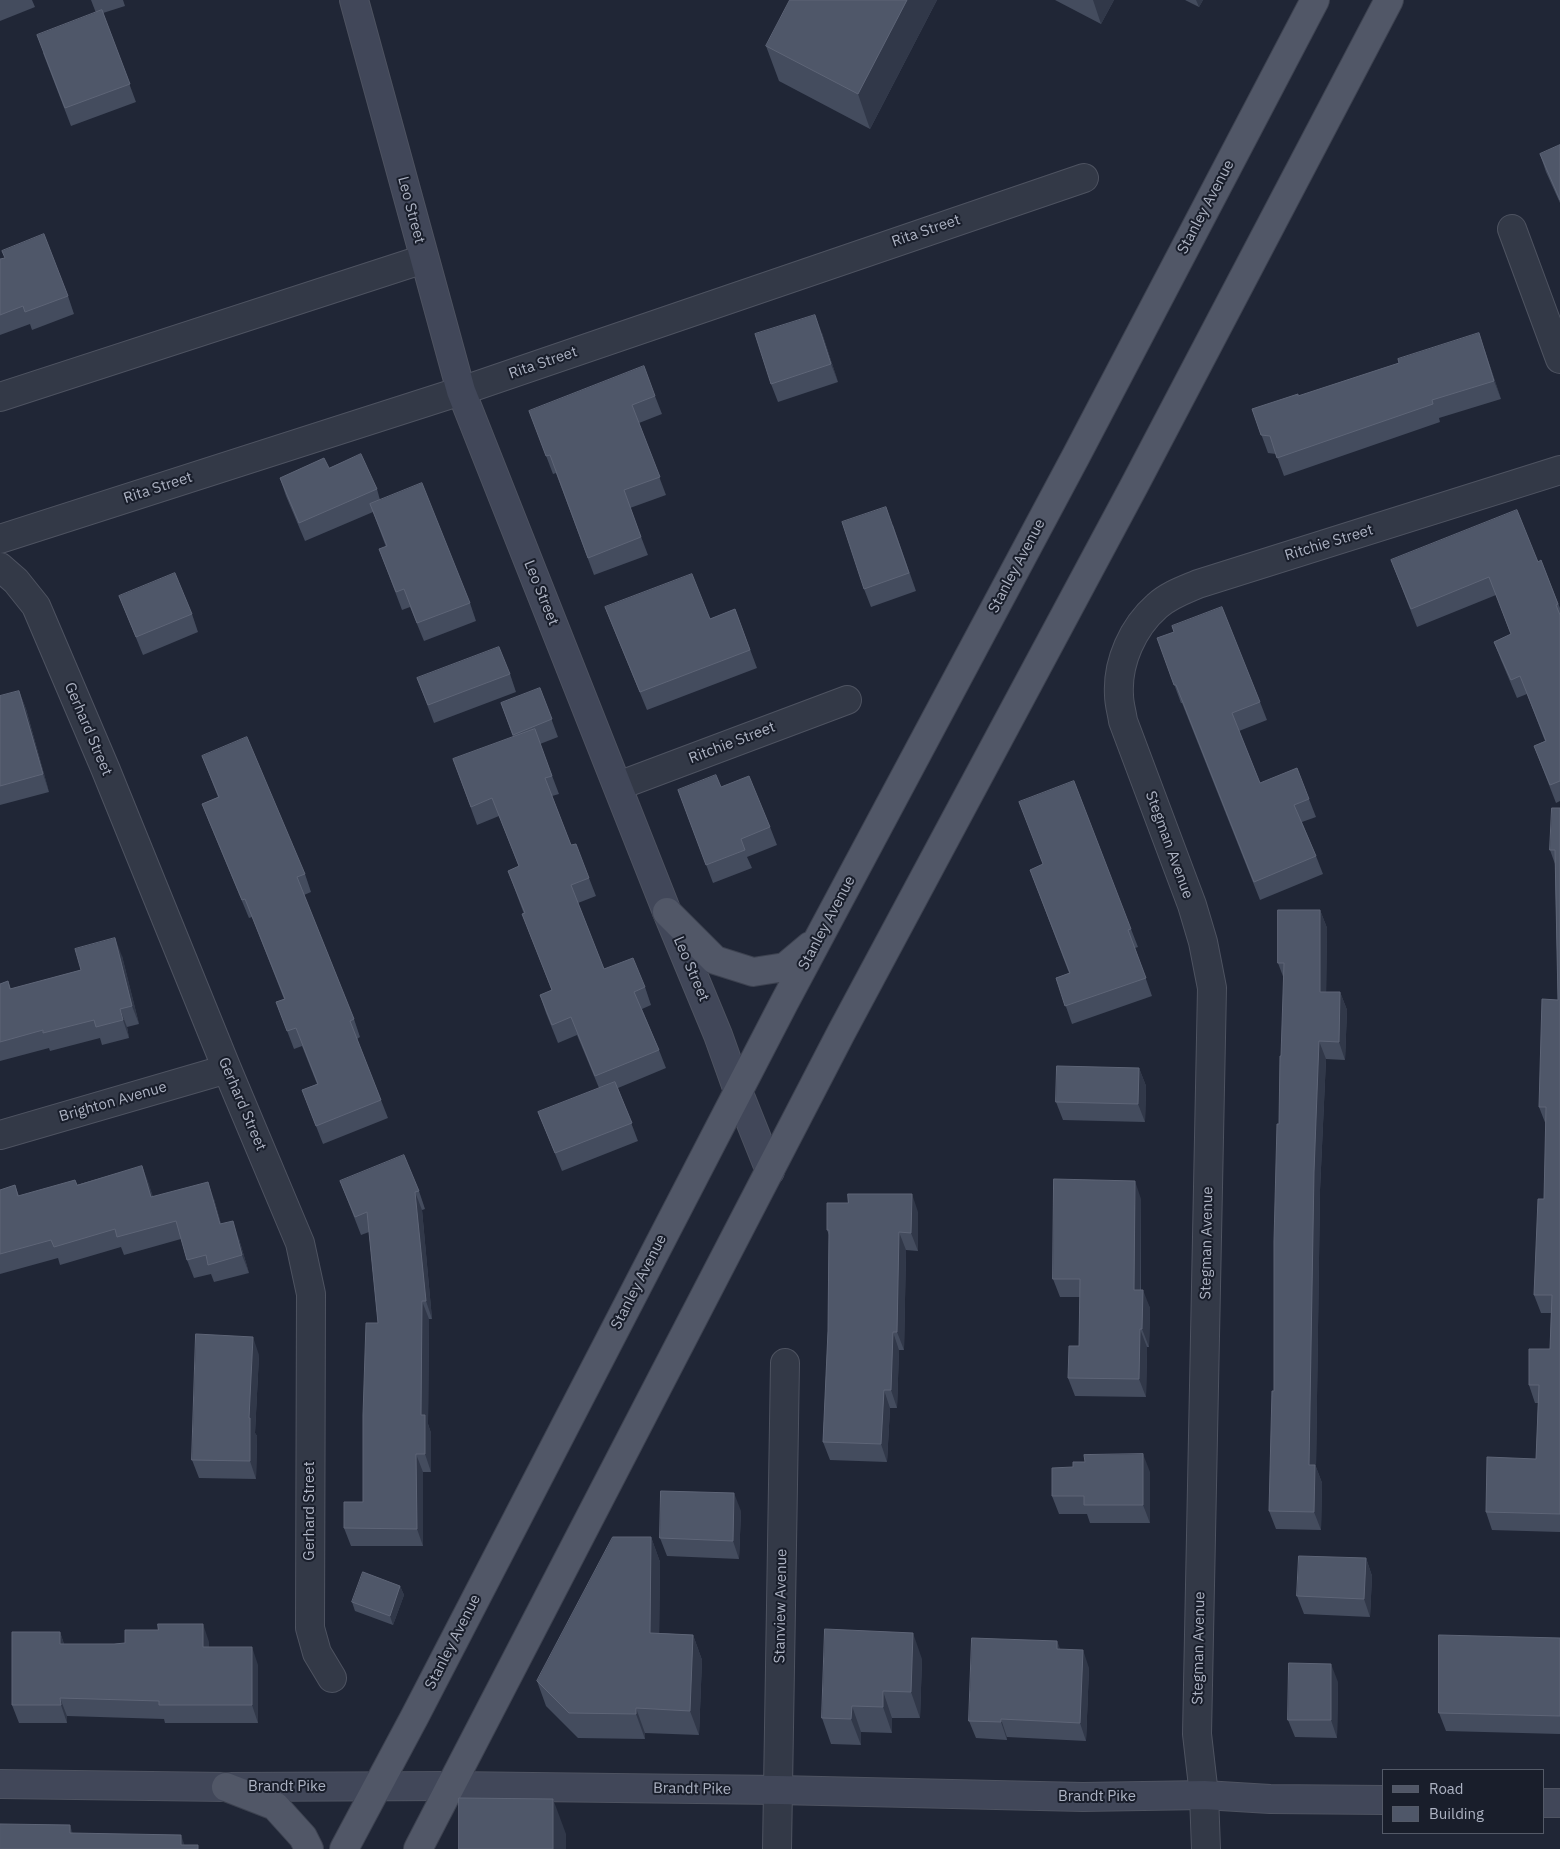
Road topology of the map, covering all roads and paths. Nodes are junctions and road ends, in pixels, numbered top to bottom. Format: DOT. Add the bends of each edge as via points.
graph roads {
  1 [pos="354,0"];
  2 [pos="1315,0"];
  3 [pos="1389,0"];
  4 [pos="1084,178"];
  5 [pos="1512,229"];
  6 [pos="424,259"];
  7 [pos="1560,359"];
  8 [pos="461,391"];
  9 [pos="0,397"];
  10 [pos="1560,470"];
  11 [pos="0,539"];
  12 [pos="0,566"];
  13 [pos="1125,653"];
  14 [pos="847,700"];
  15 [pos="618,786"];
  16 [pos="668,912"];
  17 [pos="817,940"];
  18 [pos="227,1069"];
  19 [pos="738,1091"];
  20 [pos="0,1135"];
  21 [pos="770,1171"];
  22 [pos="784,1363"];
  23 [pos="332,1678"];
  24 [pos="0,1784"];
  25 [pos="378,1786"];
  26 [pos="452,1786"];
  27 [pos="226,1787"];
  28 [pos="778,1790"];
  29 [pos="1204,1795"];
  30 [pos="1382,1800"];
  31 [pos="1545,1803"];
  32 [pos="1560,1803"];
  33 [pos="309,1849"];
  34 [pos="344,1849"];
  35 [pos="418,1849"];
  36 [pos="777,1849"];
  37 [pos="1206,1849"];
  1 -- 6 [label="main road, Leo Street"];
  2 -- 17 [label="main road, Stanley Avenue"];
  3 -- 21 [label="main road"];
  4 -- 8 [label="street, Rita Street"];
  5 -- 7 [label="street"];
  6 -- 8 [label="main road, Leo Street"];
  6 -- 9 [label="street"];
  8 -- 11 [label="street, Rita Street"];
  8 -- 15 [label="main road, Leo Street"];
  10 -- 13 [label="street, Ritchie Street" via="1198,584 1158,605 1139,625"];
  12 -- 18 [label="street, Gerhard Street" via="36,606"];
  13 -- 29 [label="street, Stegman Avenue" via="1118,694 1123,721 1192,905 1212,988 1197,1734"];
  14 -- 15 [label="street, Ritchie Street"];
  15 -- 16 [label="main road, Leo Street"];
  16 -- 17 [label="main road" via="715,960 753,972 785,967"];
  16 -- 19 [label="main road, Leo Street"];
  17 -- 19 [label="main road, Stanley Avenue"];
  18 -- 20 [label="street, Brighton Avenue"];
  18 -- 23 [label="street, Gerhard Street" via="300,1243 311,1294 310,1628 317,1653"];
  19 -- 21 [label="main road, Leo Street"];
  19 -- 25 [label="main road, Stanley Avenue"];
  21 -- 26 [label="main road"];
  22 -- 28 [label="street, Stanview Avenue"];
  24 -- 27 [label="main road, Brandt Pike"];
  25 -- 26 [label="main road, Brandt Pike"];
  25 -- 27 [label="main road, Brandt Pike"];
  25 -- 34 [label="main road, Stanley Avenue"];
  26 -- 28 [label="main road, Brandt Pike"];
  26 -- 35 [label="main road"];
  27 -- 33 [label="main road" via="275,1806 303,1837"];
  28 -- 29 [label="main road, Brandt Pike" via="1083,1798"];
  28 -- 36 [label="street, Stanview Avenue"];
  29 -- 30 [label="main road, Brandt Pike"];
  29 -- 37 [label="street, Stegman Avenue"];
  31 -- 32 [label="main road"];
}
